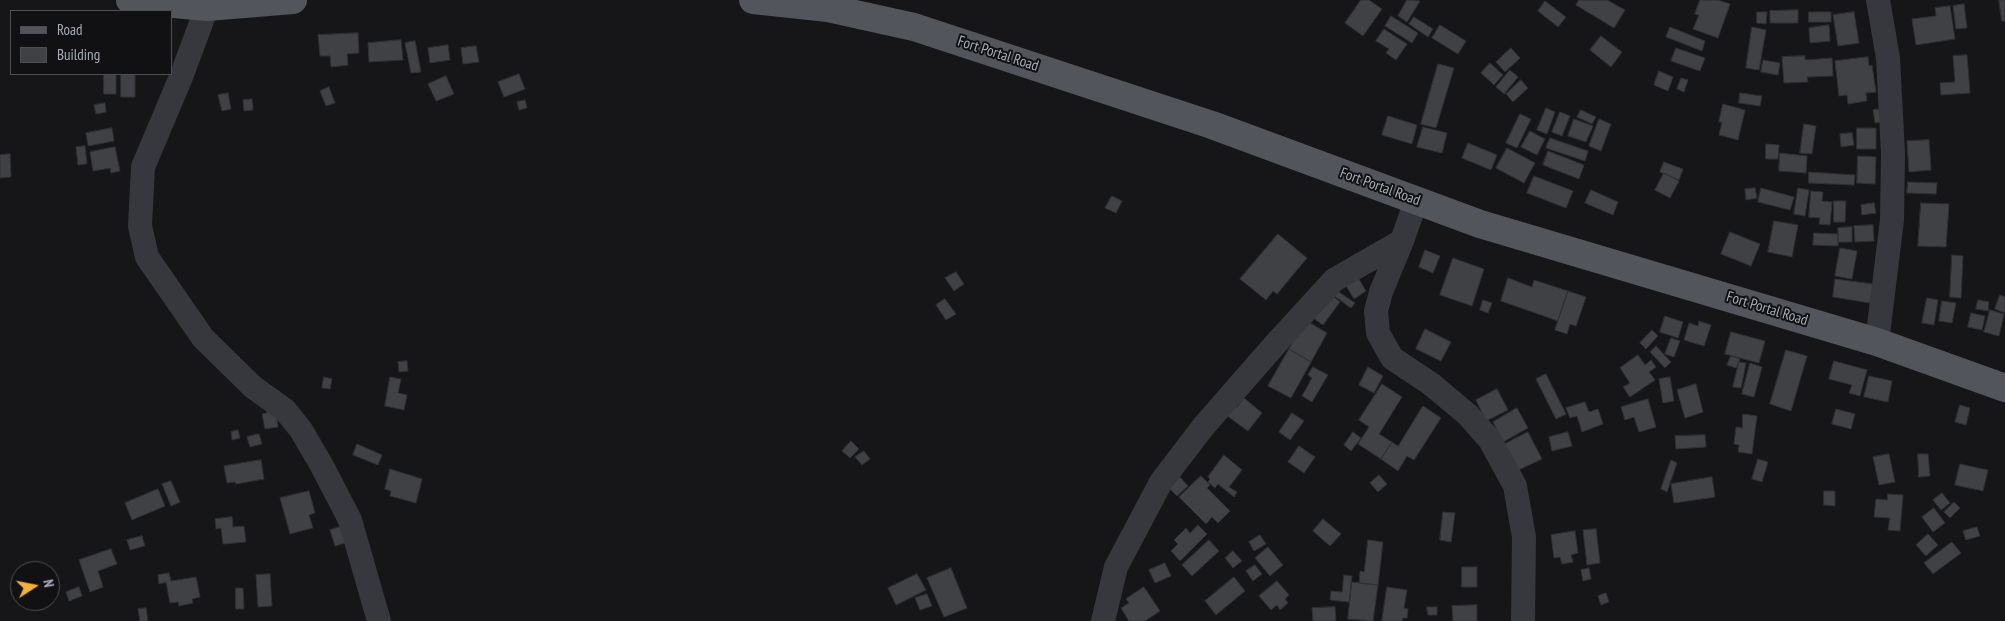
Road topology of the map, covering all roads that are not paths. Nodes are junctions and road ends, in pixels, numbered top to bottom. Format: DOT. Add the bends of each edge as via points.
graph roads {
  1 [pos="130,0"];
  2 [pos="293,0"];
  3 [pos="753,0"];
  4 [pos="1878,0"];
  5 [pos="211,4"];
  6 [pos="1416,200"];
  7 [pos="1402,241"];
  8 [pos="1877,342"];
  9 [pos="2005,388"];
  10 [pos="379,621"];
  11 [pos="1104,621"];
  12 [pos="1523,621"];
  1 -- 5 [label="main road"];
  2 -- 5 [label="main road"];
  3 -- 6 [label="main road, Fort Portal Road" via="828,8 914,27 1212,124"];
  4 -- 8 [label="street" via="1888,58 1893,153 1892,220"];
  5 -- 10 [label="street" via="143,167 140,226 147,257 203,338 253,387 285,410 301,430 350,520"];
  6 -- 7 [label="street"];
  6 -- 8 [label="main road, Fort Portal Road" via="1480,224"];
  7 -- 11 [label="street" via="1334,280 1203,427 1161,482 1116,567"];
  7 -- 12 [label="street" via="1381,292 1376,311 1378,332 1392,358 1431,384 1474,422 1490,440 1515,486 1524,537"];
  8 -- 9 [label="main road, Fort Portal Road"];
}
